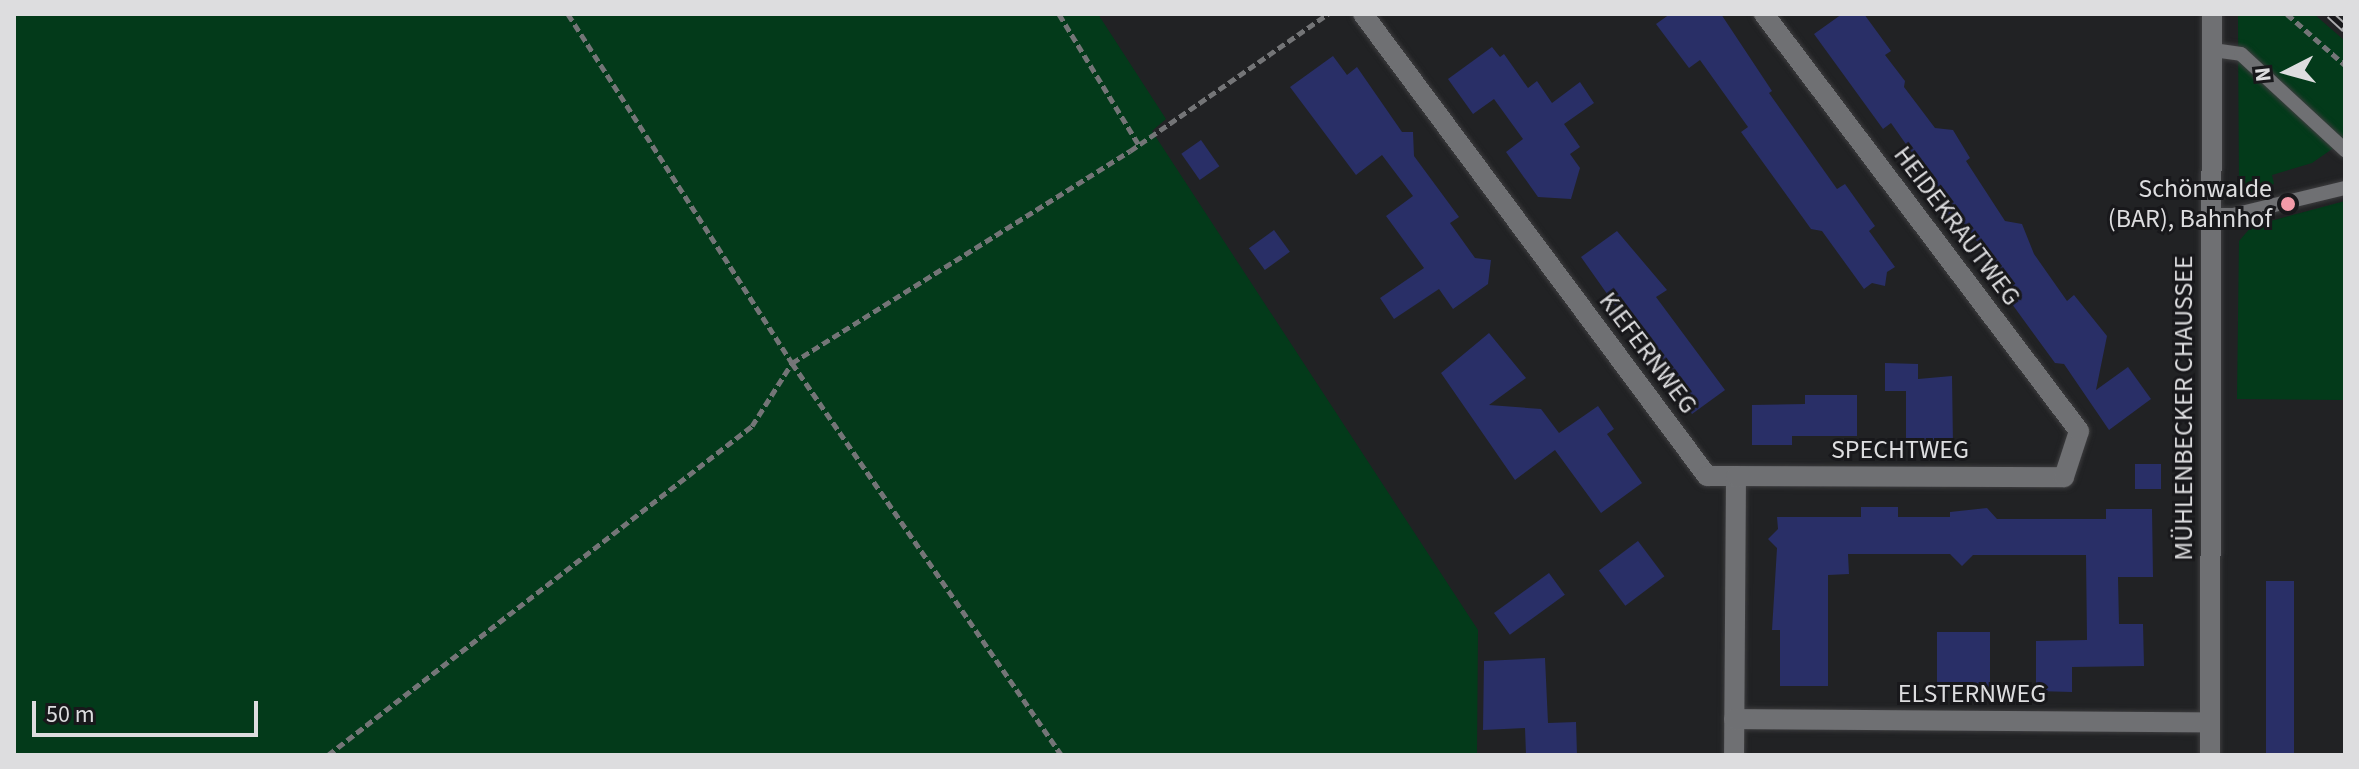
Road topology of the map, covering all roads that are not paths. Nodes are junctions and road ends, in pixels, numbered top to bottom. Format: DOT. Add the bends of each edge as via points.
graph roads {
  1 [pos="1363,14"];
  2 [pos="1764,14"];
  3 [pos="2212,14"];
  4 [pos="2213,50"];
  5 [pos="2345,150"];
  6 [pos="2345,188"];
  7 [pos="2211,215"];
  8 [pos="1736,476"];
  9 [pos="2064,477"];
  10 [pos="1734,719"];
  11 [pos="2210,722"];
  12 [pos="1734,755"];
  13 [pos="2210,755"];
  1 -- 8 [label="street, KIEFERNWEG" via="1707,476"];
  2 -- 9 [label="street, HEIDEKRAUTWEG" via="2079,431"];
  3 -- 4 [label="street, MÜHLENBECKER CHAUSSEE"];
  4 -- 5 [label="lane" via="2241,54"];
  4 -- 7 [label="street, MÜHLENBECKER CHAUSSEE"];
  6 -- 7 [label="lane" via="2260,210"];
  7 -- 11 [label="street, MÜHLENBECKER CHAUSSEE"];
  8 -- 9 [label="street, SPECHTWEG"];
  8 -- 10 [label="street"];
  10 -- 11 [label="street, ELSTERNWEG"];
  10 -- 12 [label="street"];
  11 -- 13 [label="street, MÜHLENBECKER CHAUSSEE"];
}
